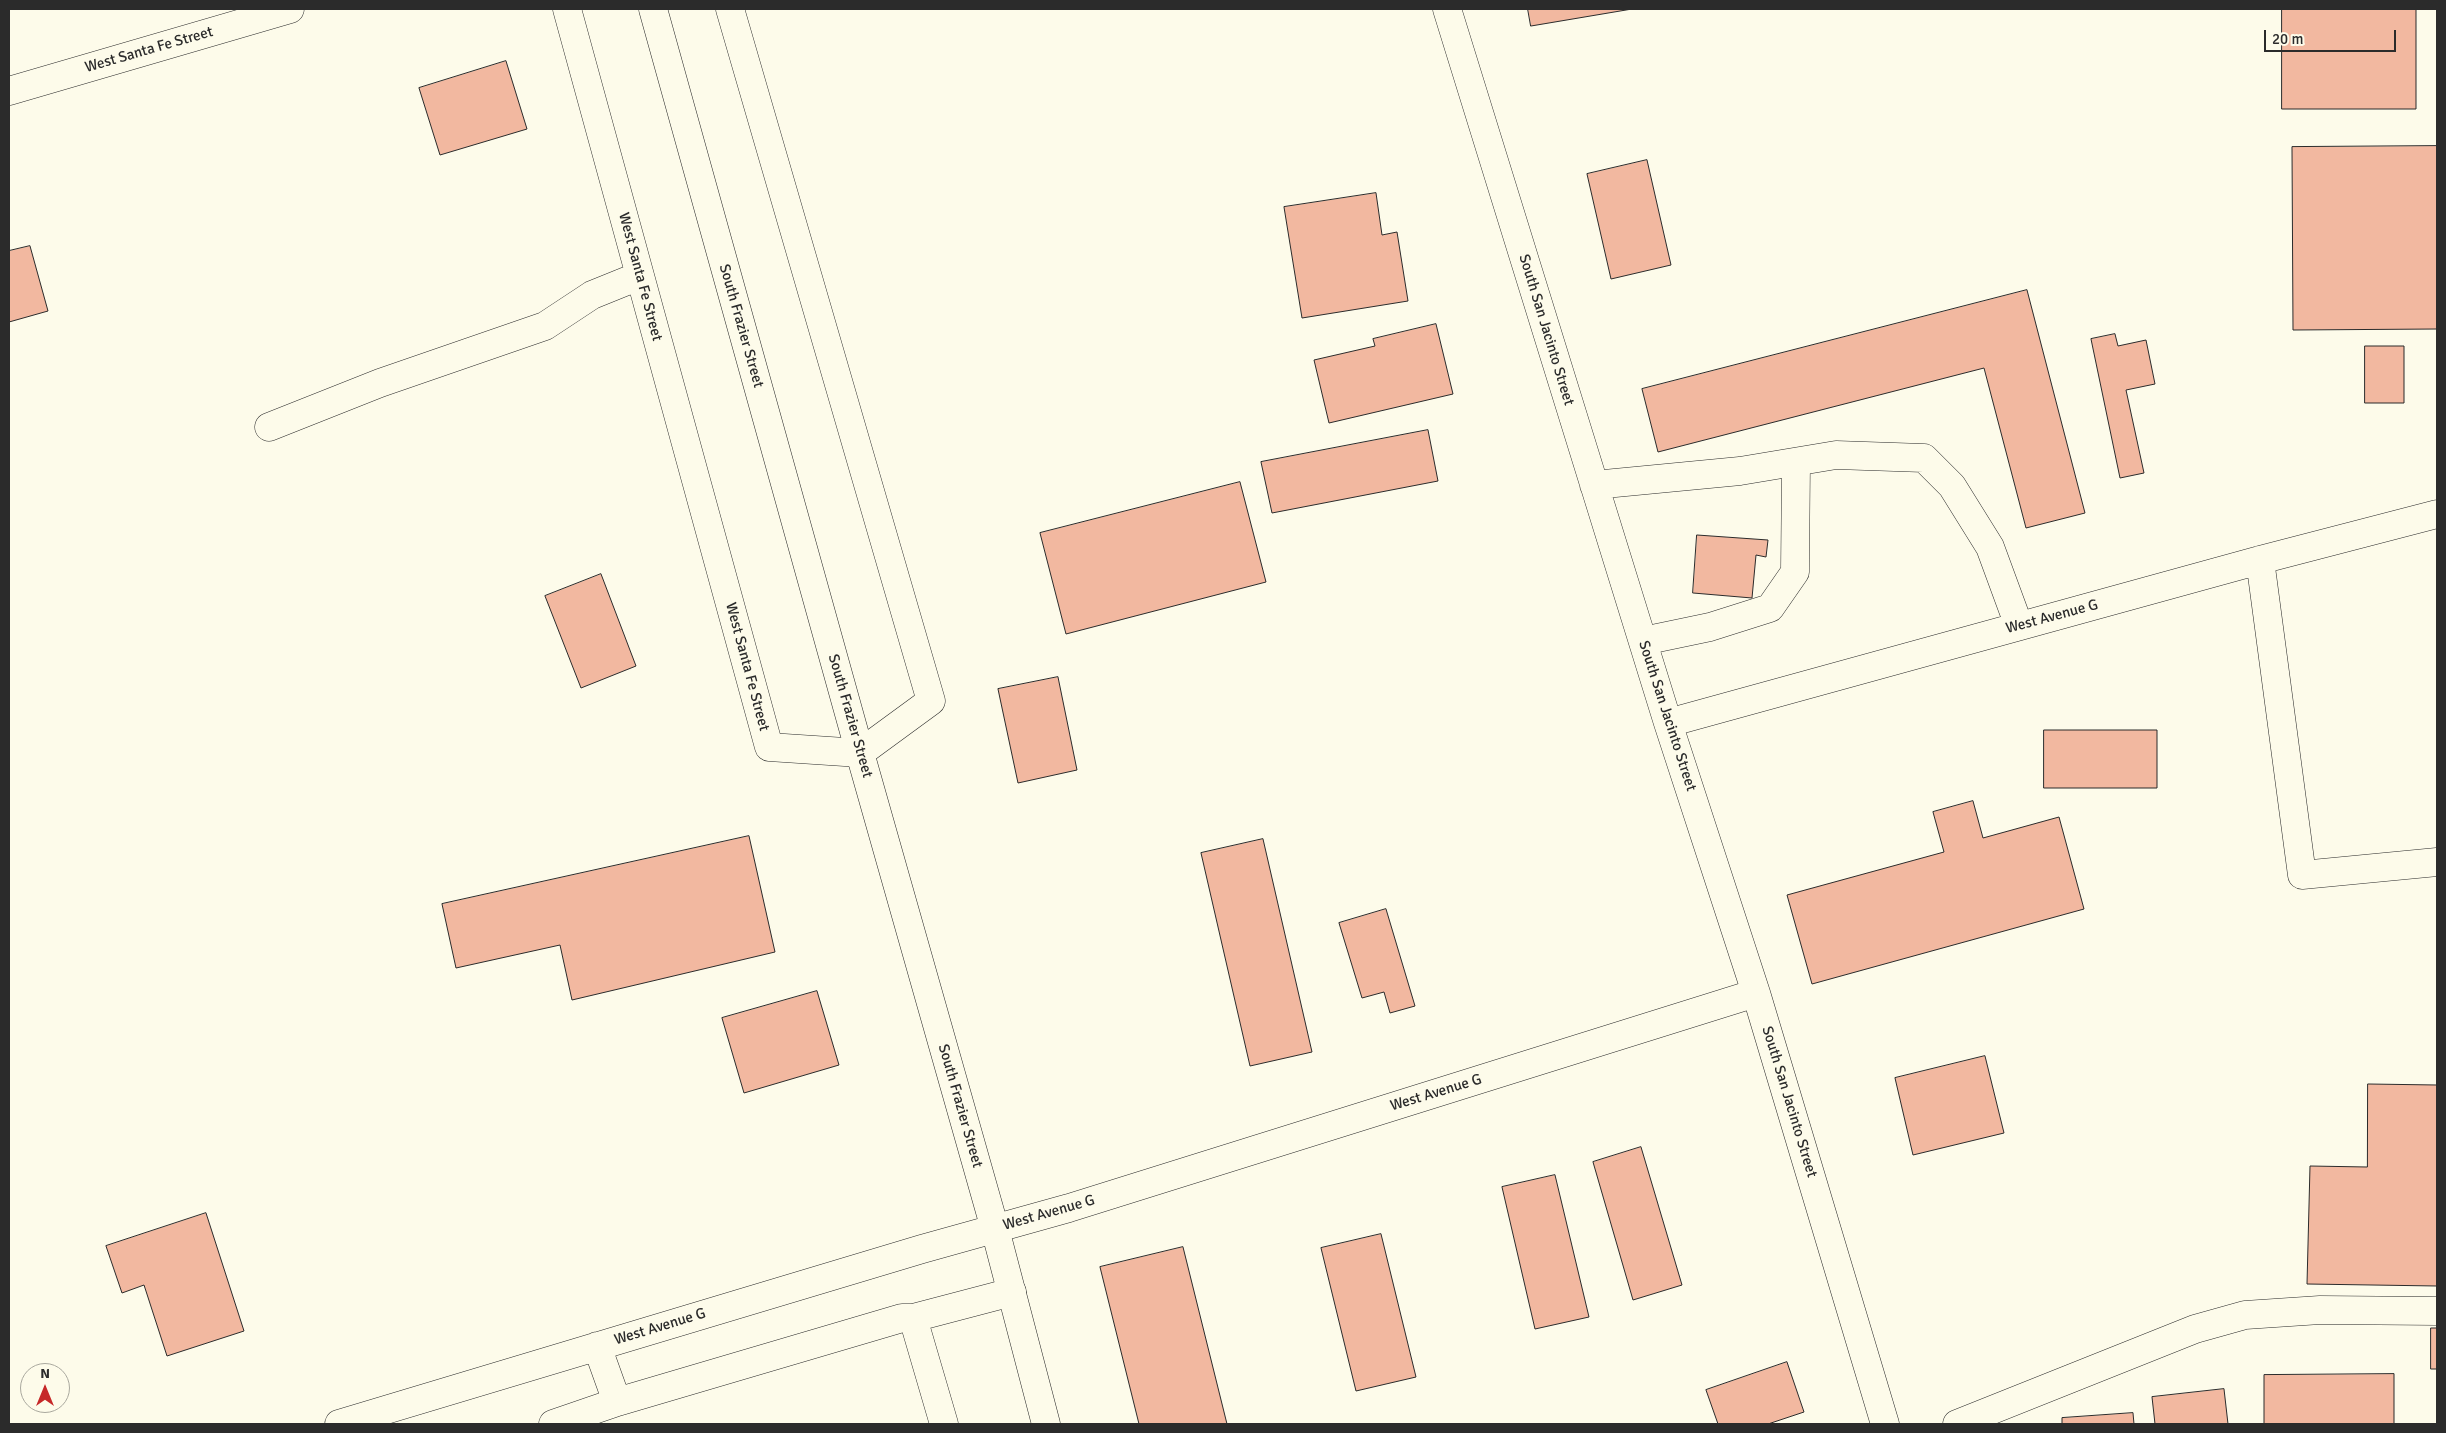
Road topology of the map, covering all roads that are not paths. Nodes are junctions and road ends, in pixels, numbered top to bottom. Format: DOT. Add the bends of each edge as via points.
graph roads {
  1 [pos="290,9"];
  2 [pos="567,9"];
  3 [pos="653,9"];
  4 [pos="730,9"];
  5 [pos="1447,9"];
  6 [pos="9,91"];
  7 [pos="640,276"];
  8 [pos="269,427"];
  9 [pos="1796,462"];
  10 [pos="1594,485"];
  11 [pos="2437,514"];
  12 [pos="2260,560"];
  13 [pos="2019,626"];
  14 [pos="1642,641"];
  15 [pos="1668,723"];
  16 [pos="860,752"];
  17 [pos="2437,862"];
  18 [pos="1756,993"];
  19 [pos="995,1229"];
  20 [pos="1012,1292"];
  21 [pos="2437,1311"];
  22 [pos="913,1318"];
  23 [pos="597,1346"];
  24 [pos="617,1402"];
  25 [pos="351,1422"];
  26 [pos="553,1424"];
  27 [pos="944,1424"];
  28 [pos="1046,1424"];
  29 [pos="1885,1424"];
  30 [pos="1957,1424"];
  1 -- 6 [label="street, West Santa Fe Street"];
  2 -- 7 [label="street, West Santa Fe Street"];
  3 -- 16 [label="street, South Frazier Street"];
  4 -- 16 [label="street" via="931,701"];
  5 -- 10 [label="street, South San Jacinto Street"];
  7 -- 8 [label="street" via="592,295 545,326 380,383"];
  7 -- 16 [label="street, West Santa Fe Street" via="769,747"];
  9 -- 10 [label="street" via="1740,472"];
  9 -- 13 [label="street" via="1836,455 1924,458 1952,486 1990,547"];
  9 -- 14 [label="street" via="1795,572 1770,608 1710,628"];
  10 -- 14 [label="street, South San Jacinto Street"];
  11 -- 12 [label="street, West Avenue G"];
  12 -- 13 [label="street, West Avenue G"];
  12 -- 17 [label="street" via="2302,875"];
  13 -- 15 [label="street, West Avenue G"];
  14 -- 15 [label="street, South San Jacinto Street"];
  15 -- 18 [label="street, South San Jacinto Street"];
  16 -- 19 [label="street, South Frazier Street"];
  18 -- 19 [label="street, West Avenue G"];
  18 -- 29 [label="street, South San Jacinto Street"];
  19 -- 20 [label="street, South Frazier Street"];
  19 -- 23 [label="street, West Avenue G"];
  20 -- 22 [label="street"];
  20 -- 28 [label="street, South Frazier Street"];
  21 -- 30 [label="street" via="2320,1310 2245,1316 2195,1329"];
  22 -- 24 [label="street" via="902,1318"];
  22 -- 27 [label="street"];
  23 -- 24 [label="street"];
  23 -- 25 [label="street, West Avenue G"];
  24 -- 26 [label="street"];
}
